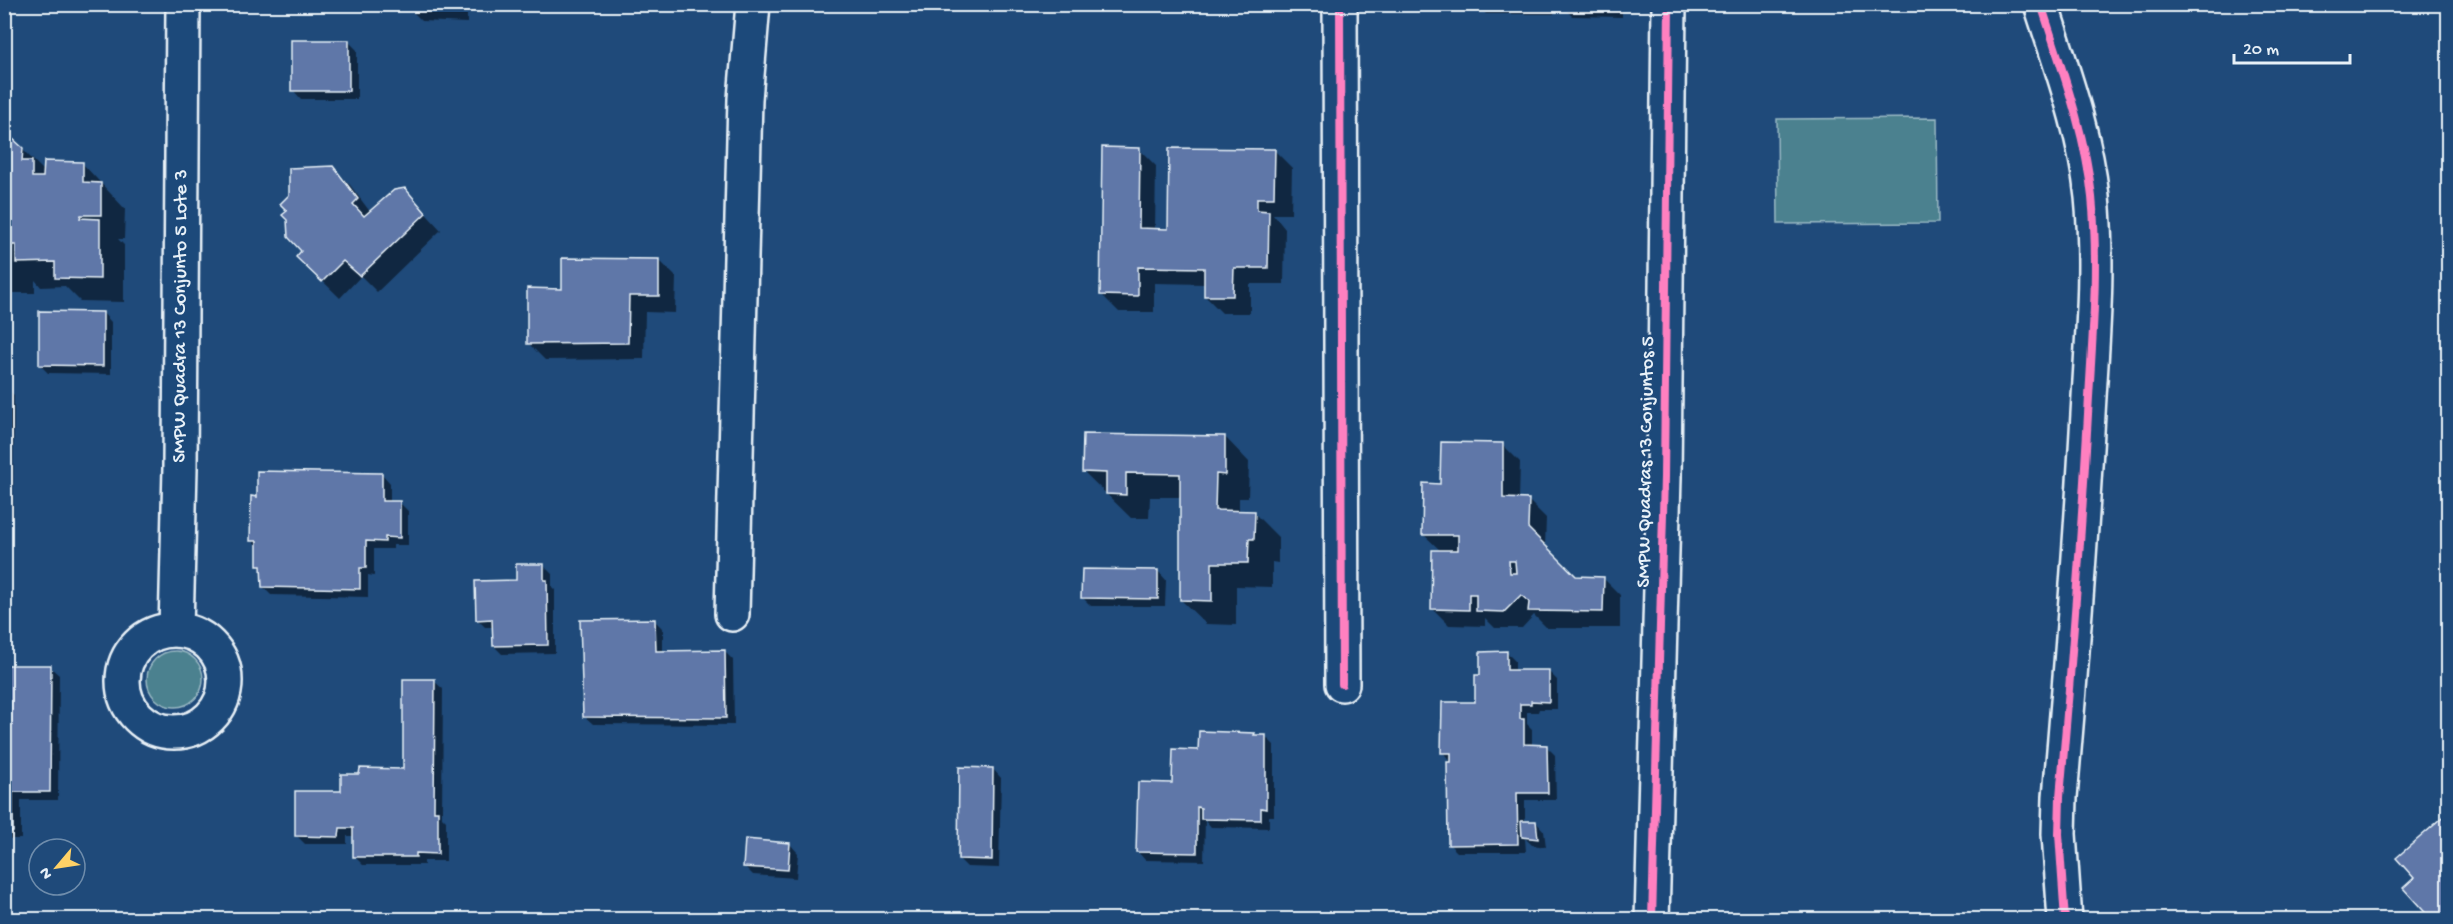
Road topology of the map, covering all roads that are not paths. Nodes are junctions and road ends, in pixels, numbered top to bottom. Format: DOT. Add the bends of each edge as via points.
graph roads {
  1 [pos="183,4"];
  2 [pos="753,4"];
  3 [pos="1340,4"];
  4 [pos="1669,4"];
  5 [pos="2041,4"];
  6 [pos="732,614"];
  7 [pos="176,630"];
  8 [pos="1342,684"];
  9 [pos="1652,920"];
  10 [pos="2065,920"];
  1 -- 7 [label="street, SMPW Quadra 13 Conjunto 5 Lote 3"];
  2 -- 6 [label="street" via="745,99"];
  3 -- 8 [label="street"];
  4 -- 9 [label="street, SMPW Quadras 13 Conjuntos 5" via="1664,477"];
  5 -- 10 [label="street" via="2076,115 2092,196 2094,260 2082,536 2060,797"];
}
